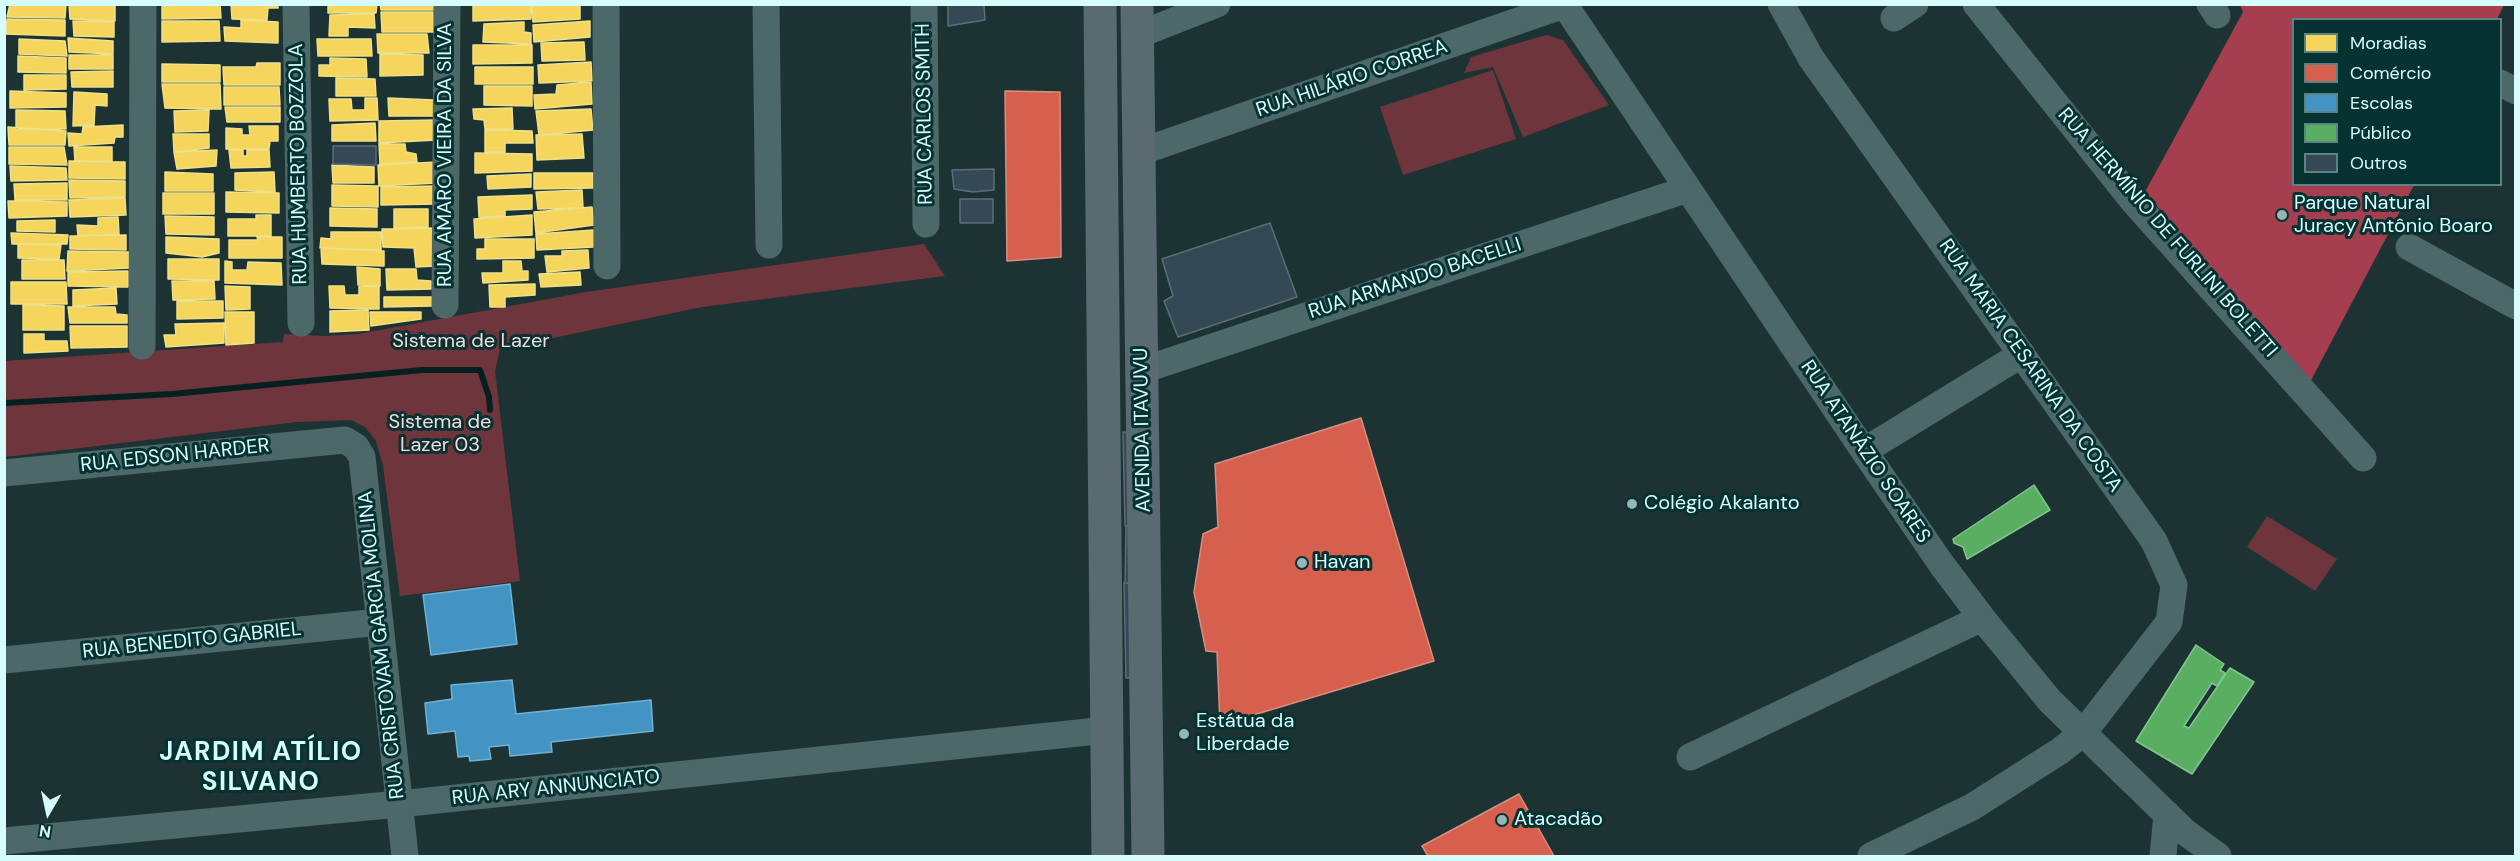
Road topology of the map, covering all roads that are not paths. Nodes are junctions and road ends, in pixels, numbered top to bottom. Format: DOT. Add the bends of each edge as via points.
graph roads {
  1 [pos="143,4"];
  2 [pos="296,4"];
  3 [pos="447,4"];
  4 [pos="606,4"];
  5 [pos="766,4"];
  6 [pos="924,4"];
  7 [pos="1101,4"];
  8 [pos="1217,4"];
  9 [pos="1781,4"];
  10 [pos="1976,4"];
  11 [pos="1564,5"];
  12 [pos="1137,20"];
  13 [pos="2502,84"];
  14 [pos="1102,87"];
  15 [pos="2516,92"];
  16 [pos="1140,152"];
  17 [pos="1688,189"];
  18 [pos="926,224"];
  19 [pos="769,245"];
  20 [pos="2409,247"];
  21 [pos="607,266"];
  22 [pos="445,305"];
  23 [pos="2516,306"];
  24 [pos="301,323"];
  25 [pos="142,346"];
  26 [pos="2022,354"];
  27 [pos="1143,370"];
  28 [pos="345,440"];
  29 [pos="1864,451"];
  30 [pos="2363,458"];
  31 [pos="4,473"];
  32 [pos="1982,618"];
  33 [pos="380,622"];
  34 [pos="4,660"];
  35 [pos="1107,730"];
  36 [pos="2083,733"];
  37 [pos="1690,757"];
  38 [pos="1147,769"];
  39 [pos="399,804"];
  40 [pos="2167,814"];
  41 [pos="4,841"];
  42 [pos="405,856"];
  43 [pos="1108,856"];
  44 [pos="1148,856"];
  45 [pos="1871,856"];
  46 [pos="2163,856"];
  47 [pos="2218,856"];
  1 -- 25 [label="street"];
  2 -- 24 [label="street, RUA HUMBERTO BOZZOLA"];
  3 -- 22 [label="street, RUA AMARO VIEIRA DA SILVA"];
  4 -- 21 [label="street"];
  5 -- 19 [label="street"];
  6 -- 18 [label="street, RUA CARLOS SMITH"];
  7 -- 14 [label="main road, AVENIDA ITAVUVU"];
  8 -- 12 [label="street"];
  9 -- 26 [label="street, RUA MARIA CESARINA DA COSTA" via="1811,58"];
  10 -- 30 [label="street, RUA HERMÍNIO DE FURLINI BOLETTI" via="2134,202"];
  11 -- 16 [label="street, RUA HILÁRIO CORREA"];
  11 -- 17 [label="street, RUA ATANÁZIO SOARES"];
  12 -- 16 [label="main road, AVENIDA ITAVUVU"];
  13 -- 15 [label="street"];
  14 -- 16 [label="main road" via="1121,135"];
  14 -- 35 [label="main road, AVENIDA ITAVUVU"];
  16 -- 27 [label="main road, AVENIDA ITAVUVU"];
  17 -- 27 [label="street, RUA ARMANDO BACELLI"];
  17 -- 29 [label="street, RUA ATANÁZIO SOARES"];
  20 -- 23 [label="street"];
  26 -- 29 [label="street"];
  26 -- 36 [label="street, RUA MARIA CESARINA DA COSTA" via="2154,541 2174,585 2169,622"];
  27 -- 38 [label="main road, AVENIDA ITAVUVU"];
  28 -- 31 [label="street, RUA EDSON HARDER"];
  28 -- 33 [label="street, RUA CRISTOVAM GARCIA MOLINA" via="362,457"];
  29 -- 32 [label="street, RUA ATANÁZIO SOARES"];
  32 -- 36 [label="street, RUA ATANÁZIO SOARES" via="2050,701"];
  32 -- 37 [label="street"];
  33 -- 34 [label="street, RUA BENEDITO GABRIEL"];
  33 -- 39 [label="street, RUA CRISTOVAM GARCIA MOLINA"];
  35 -- 38 [label="main road" via="1132,738"];
  35 -- 39 [label="street, RUA ARY ANNUNCIATO"];
  35 -- 43 [label="main road, AVENIDA ITAVUVU"];
  36 -- 40 [label="street, RUA ATANÁZIO SOARES"];
  36 -- 45 [label="street, RUA MARIA CESARINA DA COSTA" via="1972,807"];
  38 -- 44 [label="main road, AVENIDA ITAVUVU"];
  39 -- 41 [label="street, RUA ARY ANNUNCIATO"];
  39 -- 42 [label="street, RUA CRISTOVAM GARCIA MOLINA"];
  40 -- 46 [label="street"];
  40 -- 47 [label="street, RUA ATANÁZIO SOARES"];
}
